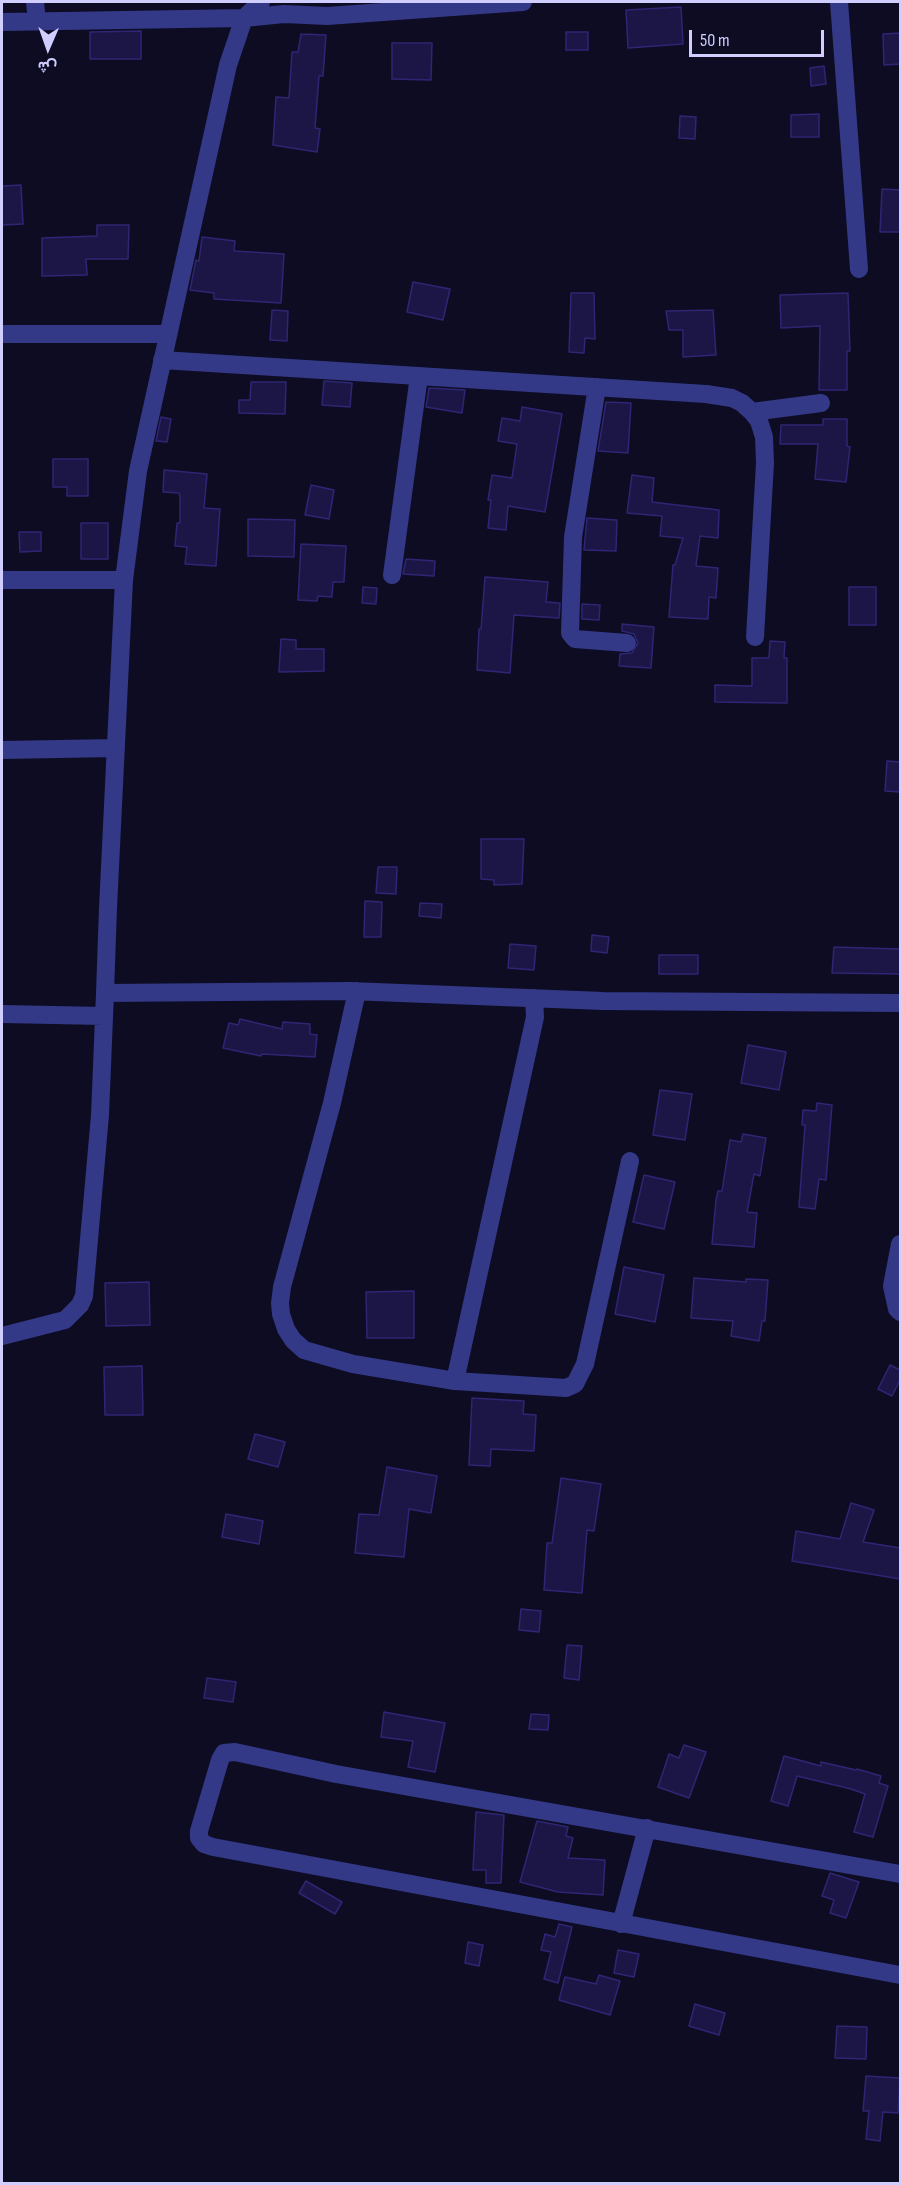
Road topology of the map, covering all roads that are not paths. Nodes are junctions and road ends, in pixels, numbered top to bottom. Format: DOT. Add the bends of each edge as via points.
graph roads {
  1 [pos="35,2"];
  2 [pos="261,2"];
  3 [pos="523,2"];
  4 [pos="839,2"];
  5 [pos="322,9"];
  6 [pos="244,18"];
  7 [pos="37,21"];
  8 [pos="2,22"];
  9 [pos="859,269"];
  10 [pos="2,333"];
  11 [pos="168,334"];
  12 [pos="162,360"];
  13 [pos="419,376"];
  14 [pos="597,387"];
  15 [pos="821,403"];
  16 [pos="752,412"];
  17 [pos="392,575"];
  18 [pos="2,580"];
  19 [pos="124,580"];
  20 [pos="755,637"];
  21 [pos="627,643"];
  22 [pos="116,748"];
  23 [pos="2,750"];
  24 [pos="357,991"];
  25 [pos="105,993"];
  26 [pos="534,998"];
  27 [pos="900,1003"];
  28 [pos="2,1014"];
  29 [pos="104,1016"];
  30 [pos="630,1161"];
  31 [pos="900,1244"];
  32 [pos="900,1312"];
  33 [pos="2,1336"];
  34 [pos="455,1381"];
  35 [pos="647,1828"];
  36 [pos="900,1874"];
  37 [pos="621,1924"];
  38 [pos="900,1975"];
  1 -- 7 [label="street"];
  2 -- 6 [label="street"];
  3 -- 5 [label="street"];
  4 -- 9 [label="street"];
  5 -- 6 [label="street"];
  6 -- 7 [label="street"];
  6 -- 11 [label="street" via="228,65"];
  7 -- 8 [label="street"];
  10 -- 11 [label="street"];
  11 -- 12 [label="street"];
  12 -- 13 [label="street"];
  12 -- 19 [label="street" via="138,471"];
  13 -- 14 [label="street"];
  13 -- 17 [label="street"];
  14 -- 16 [label="street" via="723,396 742,403"];
  14 -- 21 [label="street" via="573,537 570,633 575,639"];
  15 -- 16 [label="street"];
  16 -- 20 [label="street" via="764,437 765,463"];
  18 -- 19 [label="street"];
  19 -- 22 [label="street"];
  22 -- 23 [label="street"];
  22 -- 25 [label="street"];
  24 -- 25 [label="street"];
  24 -- 26 [label="street"];
  24 -- 34 [label="street" via="332,1103 282,1287 281,1314 293,1340 304,1350 352,1364"];
  25 -- 29 [label="street"];
  26 -- 27 [label="street"];
  26 -- 34 [label="street" via="535,1017"];
  28 -- 29 [label="street"];
  29 -- 33 [label="street" via="84,1296 66,1320"];
  30 -- 34 [label="street" via="585,1364 575,1384 566,1388"];
  31 -- 32 [label="street" via="892,1286"];
  35 -- 36 [label="street"];
  35 -- 37 [label="street"];
  35 -- 37 [label="street" via="336,1774 236,1752 224,1753 220,1760 199,1831 204,1844 213,1847"];
  37 -- 38 [label="street"];
}
